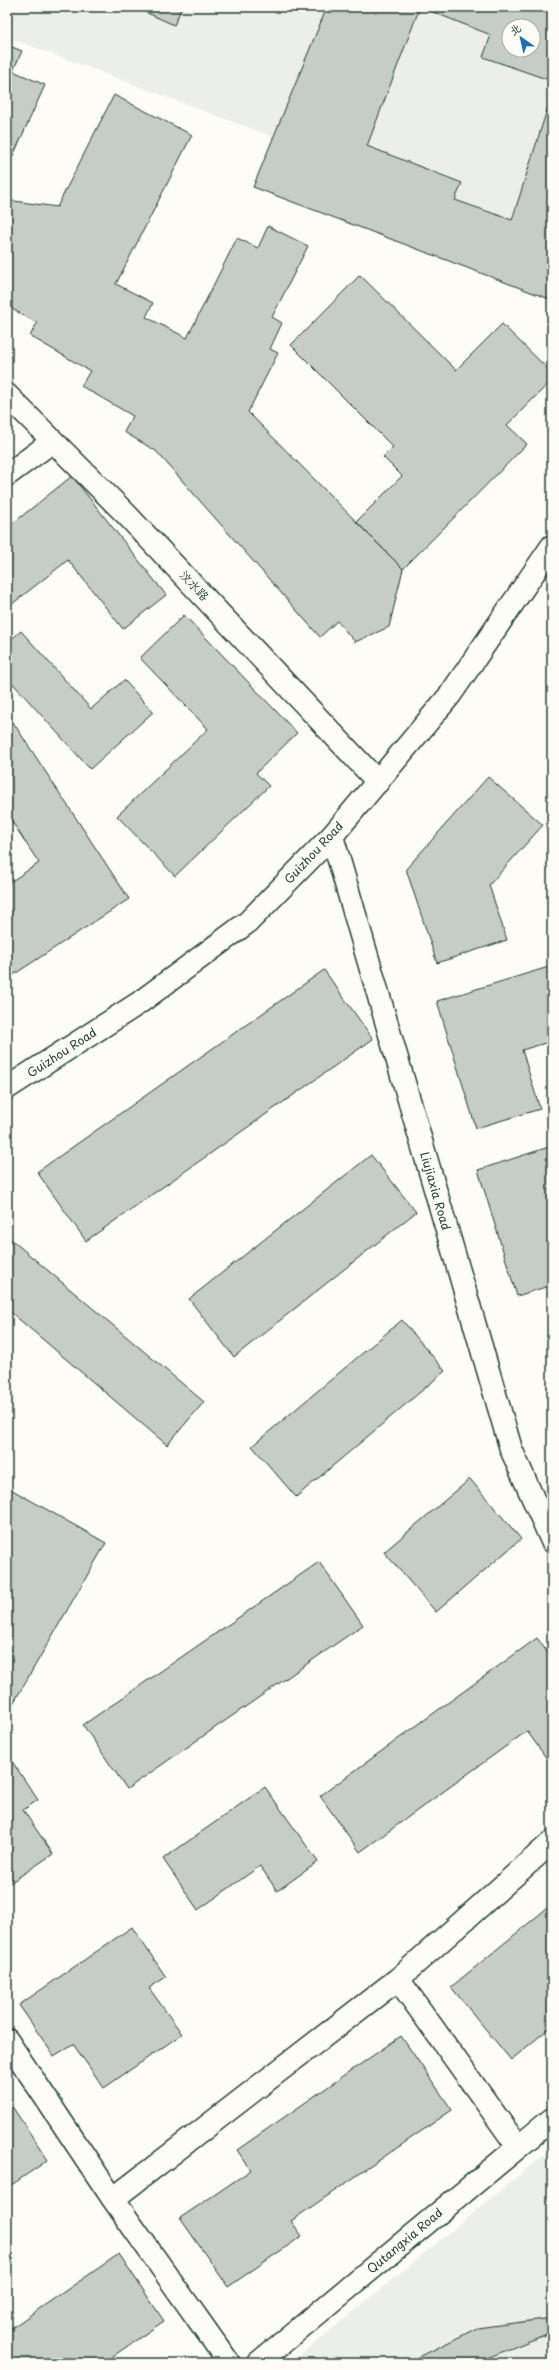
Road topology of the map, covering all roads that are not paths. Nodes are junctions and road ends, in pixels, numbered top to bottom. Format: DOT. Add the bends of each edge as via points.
graph roads {
  1 [pos="7,395"];
  2 [pos="53,441"];
  3 [pos="7,475"];
  4 [pos="552,546"];
  5 [pos="378,782"];
  6 [pos="332,836"];
  7 [pos="7,1088"];
  8 [pos="552,1541"];
  9 [pos="552,1842"];
  10 [pos="398,1979"];
  11 [pos="7,2040"];
  12 [pos="552,2119"];
  13 [pos="518,2146"];
  14 [pos="113,2199"];
  15 [pos="229,2363"];
  16 [pos="258,2363"];
  1 -- 2 [label="street, 汶水路"];
  2 -- 3 [label="street"];
  2 -- 5 [label="street, 汶水路" via="125,513"];
  4 -- 5 [label="street, Guizhou Road" via="450,695"];
  5 -- 6 [label="street, Guizhou Road"];
  6 -- 7 [label="street, Guizhou Road" via="248,922 139,1003"];
  6 -- 8 [label="street, Liujiaxia Road" via="511,1449"];
  9 -- 10 [label="street"];
  10 -- 13 [label="street"];
  10 -- 14 [label="street"];
  11 -- 14 [label="street"];
  12 -- 13 [label="street, Qutangxia Road"];
  13 -- 16 [label="street, Qutangxia Road"];
  14 -- 15 [label="street"];
}
